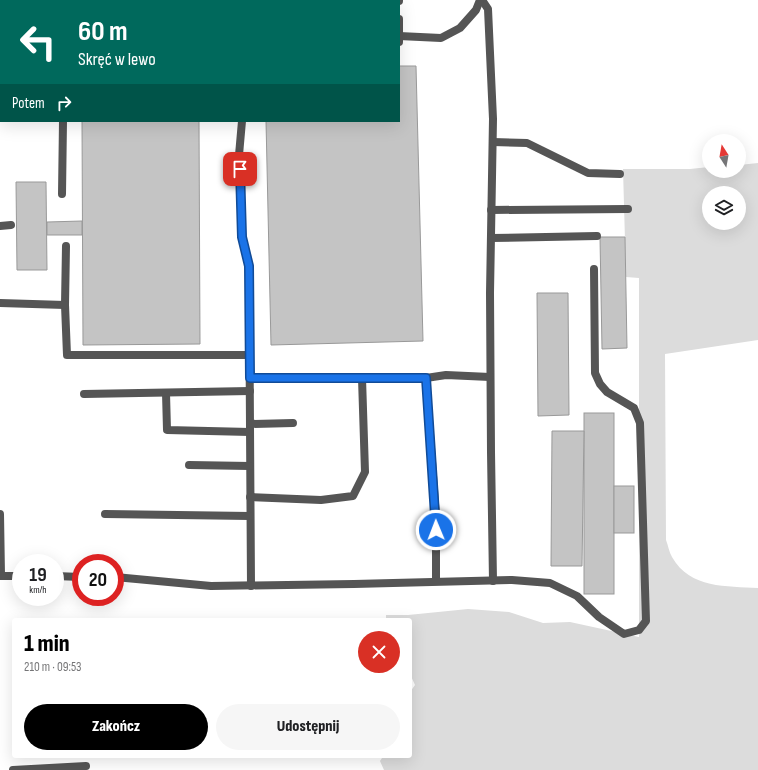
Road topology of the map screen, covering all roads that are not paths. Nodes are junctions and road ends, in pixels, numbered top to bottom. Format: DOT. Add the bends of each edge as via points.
graph roads {
  1 [pos="481,0"];
  2 [pos="400,36"];
  3 [pos="63,122"];
  4 [pos="242,122"];
  5 [pos="493,142"];
  6 [pos="620,174"];
  7 [pos="62,194"];
  8 [pos="628,209"];
  9 [pos="491,210"];
  10 [pos="11,225"];
  11 [pos="0,226"];
  12 [pos="597,236"];
  13 [pos="491,238"];
  14 [pos="66,246"];
  15 [pos="594,269"];
  16 [pos="0,303"];
  17 [pos="65,305"];
  18 [pos="250,355"];
  19 [pos="490,377"];
  20 [pos="250,378"];
  21 [pos="362,378"];
  22 [pos="426,378"];
  23 [pos="250,391"];
  24 [pos="166,393"];
  25 [pos="84,394"];
  26 [pos="293,423"];
  27 [pos="250,428"];
  28 [pos="189,465"];
  29 [pos="250,466"];
  30 [pos="250,497"];
  31 [pos="0,514"];
  32 [pos="105,514"];
  33 [pos="250,516"];
  34 [pos="0,576"];
  35 [pos="12,576"];
  36 [pos="124,578"];
  37 [pos="436,582"];
  38 [pos="493,582"];
  39 [pos="251,586"];
  40 [pos="86,766"];
  41 [pos="13,770"];
  1 -- 2 [label="lane" via="460,28 441,38"];
  1 -- 5 [label="lane" via="488,9"];
  3 -- 7 [label="lane"];
  4 -- 18 [label="lane" via="239,155 242,237 249,266"];
  5 -- 6 [label="lane" via="527,143 588,172"];
  5 -- 9 [label="lane"];
  8 -- 9 [label="lane"];
  9 -- 13 [label="lane"];
  10 -- 11 [label="lane"];
  12 -- 13 [label="lane"];
  13 -- 19 [label="lane"];
  14 -- 17 [label="lane"];
  15 -- 38 [label="lane" via="595,373 607,392 634,408 640,423 646,621 639,630 624,634 599,617 577,596 550,583 512,580"];
  16 -- 17 [label="lane"];
  17 -- 18 [label="lane" via="67,355"];
  18 -- 20 [label="lane"];
  19 -- 22 [label="lane"];
  19 -- 38 [label="lane"];
  20 -- 21 [label="lane"];
  20 -- 23 [label="lane"];
  21 -- 22 [label="lane"];
  21 -- 30 [label="lane" via="366,472 353,496 321,500"];
  22 -- 37 [label="lane" via="436,517"];
  23 -- 24 [label="lane"];
  23 -- 27 [label="lane"];
  24 -- 25 [label="lane"];
  24 -- 27 [label="lane" via="167,430"];
  26 -- 27 [label="lane"];
  27 -- 29 [label="lane"];
  28 -- 29 [label="lane"];
  29 -- 30 [label="lane"];
  30 -- 33 [label="lane"];
  31 -- 34 [label="lane"];
  32 -- 33 [label="lane"];
  33 -- 39 [label="lane"];
  34 -- 35 [label="lane"];
  36 -- 39 [label="lane" via="211,586"];
  37 -- 38 [label="lane"];
  37 -- 39 [label="lane"];
  40 -- 41 [label="lane"];
}
